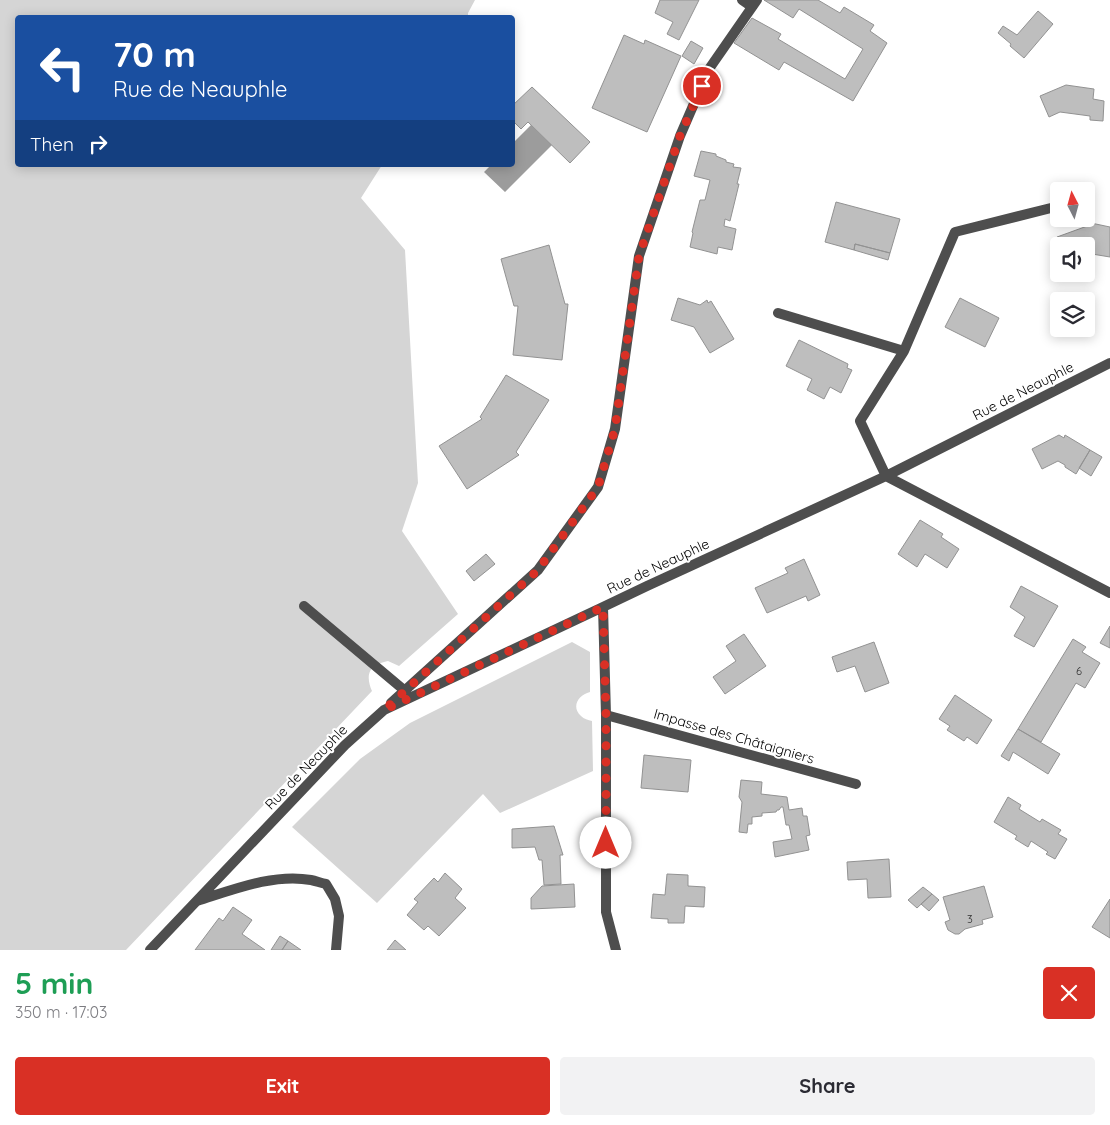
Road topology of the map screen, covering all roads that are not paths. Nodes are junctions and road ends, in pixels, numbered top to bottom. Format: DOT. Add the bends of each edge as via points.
graph roads {
  1 [pos="742,0"];
  2 [pos="754,3"];
  3 [pos="1050,208"];
  4 [pos="778,313"];
  5 [pos="904,351"];
  6 [pos="1110,363"];
  7 [pos="886,476"];
  8 [pos="1110,593"];
  9 [pos="304,606"];
  10 [pos="603,607"];
  11 [pos="404,690"];
  12 [pos="384,710"];
  13 [pos="606,715"];
  14 [pos="856,784"];
  15 [pos="196,901"];
  16 [pos="150,950"];
  17 [pos="336,950"];
  18 [pos="616,950"];
  1 -- 2 [label="street"];
  2 -- 11 [label="street" via="710,69 680,136 639,256 615,429 598,487 538,570"];
  3 -- 5 [label="street" via="955,232"];
  4 -- 5 [label="street"];
  5 -- 7 [label="street" via="860,420"];
  6 -- 7 [label="street, Rue de Neauphle"];
  7 -- 8 [label="street"];
  7 -- 10 [label="street, Rue de Neauphle"];
  9 -- 11 [label="street"];
  10 -- 12 [label="street, Rue de Neauphle"];
  10 -- 13 [label="street"];
  11 -- 12 [label="street"];
  12 -- 15 [label="street, Rue de Neauphle" via="345,745"];
  13 -- 14 [label="street, Impasse des Châtaigniers"];
  13 -- 18 [label="street" via="606,912"];
  15 -- 16 [label="street, Rue de Neauphle"];
  15 -- 17 [label="street" via="262,882 288,879 326,884 335,899 339,916"];
}
